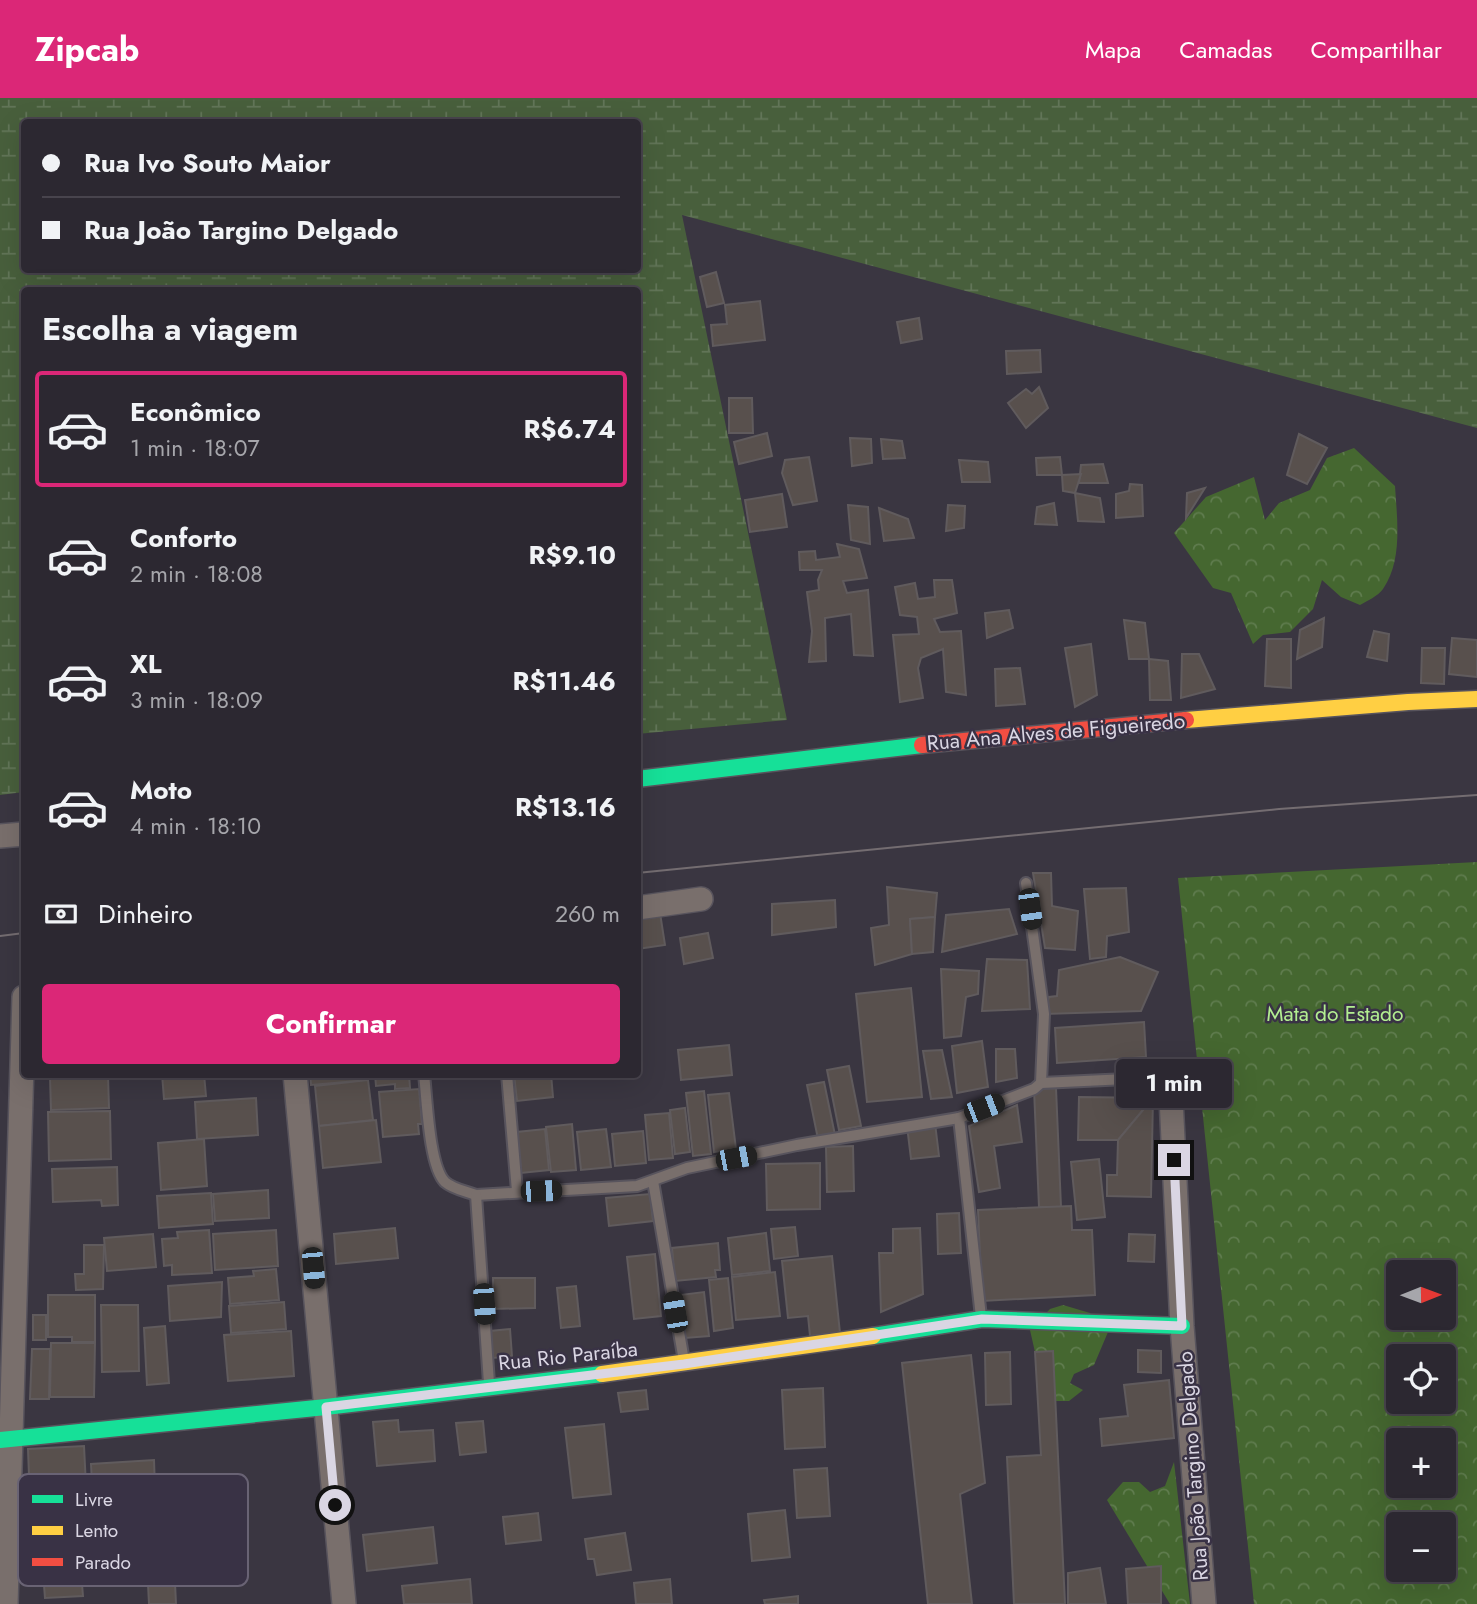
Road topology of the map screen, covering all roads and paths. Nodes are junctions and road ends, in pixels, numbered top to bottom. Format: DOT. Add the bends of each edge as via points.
graph roads {
  1 [pos="1477,699"];
  2 [pos="641,778"];
  3 [pos="21,834"];
  4 [pos="0,836"];
  5 [pos="1026,883"];
  6 [pos="701,900"];
  7 [pos="641,908"];
  8 [pos="21,1067"];
  9 [pos="1170,1077"];
  10 [pos="295,1078"];
  11 [pos="424,1078"];
  12 [pos="507,1078"];
  13 [pos="1041,1083"];
  14 [pos="959,1118"];
  15 [pos="653,1181"];
  16 [pos="517,1191"];
  17 [pos="475,1195"];
  18 [pos="982,1319"];
  19 [pos="1182,1326"];
  20 [pos="684,1364"];
  21 [pos="489,1386"];
  22 [pos="326,1407"];
  23 [pos="5,1440"];
  24 [pos="6,1604"];
  25 [pos="344,1604"];
  26 [pos="1204,1604"];
  1 -- 2 [label="street, Rua Ana Alves de Figueiredo" via="1124,725"];
  3 -- 4 [label="street"];
  5 -- 13 [label="lane" via="1044,1014"];
  6 -- 7 [label="street"];
  8 -- 23 [label="street"];
  9 -- 13 [label="lane"];
  9 -- 19 [label="street, Rua João Targino Delgado"];
  10 -- 22 [label="street"];
  11 -- 17 [label="lane" via="435,1165 443,1180"];
  12 -- 16 [label="lane"];
  13 -- 14 [label="lane"];
  14 -- 15 [label="lane" via="797,1145 687,1168"];
  14 -- 18 [label="lane"];
  15 -- 16 [label="lane" via="614,1188"];
  15 -- 20 [label="lane"];
  16 -- 17 [label="lane"];
  17 -- 21 [label="lane"];
  18 -- 19 [label="street, Rua Rio Paraíba"];
  18 -- 20 [label="street, Rua Rio Paraíba"];
  19 -- 26 [label="street, Rua João Targino Delgado"];
  20 -- 21 [label="street, Rua Rio Paraíba"];
  21 -- 22 [label="street, Rua Rio Paraíba"];
  22 -- 23 [label="street, Rua Rio Paraíba"];
  22 -- 25 [label="street"];
  23 -- 24 [label="street"];
}
